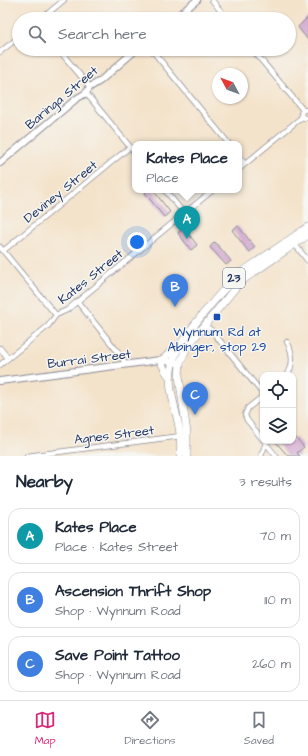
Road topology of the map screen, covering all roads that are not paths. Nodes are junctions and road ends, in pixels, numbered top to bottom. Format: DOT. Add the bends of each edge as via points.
graph roads {
  1 [pos="64,0"];
  2 [pos="197,0"];
  3 [pos="212,0"];
  4 [pos="49,12"];
  5 [pos="182,12"];
  6 [pos="221,12"];
  7 [pos="12,43"];
  8 [pos="0,52"];
  9 [pos="64,56"];
  10 [pos="129,56"];
  11 [pos="157,56"];
  12 [pos="258,56"];
  13 [pos="90,87"];
  14 [pos="86,93"];
  15 [pos="305,110"];
  16 [pos="302,117"];
  17 [pos="308,118"];
  18 [pos="227,141"];
  19 [pos="130,147"];
  20 [pos="132,149"];
  21 [pos="242,160"];
  22 [pos="0,163"];
  23 [pos="245,164"];
  24 [pos="242,166"];
  25 [pos="167,193"];
  26 [pos="209,193"];
  27 [pos="182,211"];
  28 [pos="308,227"];
  29 [pos="308,235"];
  30 [pos="293,242"];
  31 [pos="2,249"];
  32 [pos="308,260"];
  33 [pos="77,301"];
  34 [pos="56,315"];
  35 [pos="205,325"];
  36 [pos="287,342"];
  37 [pos="0,348"];
  38 [pos="178,348"];
  39 [pos="8,358"];
  40 [pos="161,360"];
  41 [pos="176,363"];
  42 [pos="125,364"];
  43 [pos="0,365"];
  44 [pos="289,372"];
  45 [pos="170,377"];
  46 [pos="0,381"];
  47 [pos="260,391"];
  48 [pos="260,398"];
  49 [pos="181,436"];
  50 [pos="260,436"];
  51 [pos="263,444"];
  52 [pos="266,444"];
  53 [pos="27,456"];
  54 [pos="180,456"];
  55 [pos="187,456"];
  56 [pos="261,456"];
  57 [pos="276,456"];
  1 -- 4 [label="street"];
  2 -- 5 [label="street"];
  3 -- 6 [label="street"];
  7 -- 8 [label="street"];
  9 -- 13 [label="street"];
  10 -- 13 [label="street, Baringa Street"];
  11 -- 18 [label="street"];
  12 -- 15 [label="street"];
  13 -- 14 [label="street, Baringa Street"];
  14 -- 19 [label="street"];
  14 -- 22 [label="street, Baringa Street"];
  15 -- 16 [label="street" via="301,114"];
  16 -- 17 [label="street"];
  16 -- 23 [label="street"];
  19 -- 20 [label="street"];
  19 -- 31 [label="street, Deviney Street"];
  21 -- 23 [label="street"];
  23 -- 24 [label="street"];
  25 -- 27 [label="street"];
  26 -- 27 [label="street, Kates Street" via="191,208"];
  27 -- 33 [label="street, Kates Street" via="175,221"];
  28 -- 30 [label="main road, 23"];
  29 -- 30 [label="main road, 23"];
  30 -- 32 [label="street"];
  30 -- 35 [label="main road, 23" via="240,282"];
  30 -- 38 [label="main road, 23" via="239,274"];
  31 -- 34 [label="street"];
  33 -- 34 [label="street, Kates Street" via="65,312"];
  33 -- 42 [label="street"];
  34 -- 39 [label="street, Kates Street" via="48,326"];
  35 -- 41 [label="main road, 23"];
  35 -- 47 [label="street"];
  36 -- 44 [label="street" via="291,348 292,360"];
  37 -- 39 [label="street"];
  38 -- 40 [label="main road"];
  38 -- 41 [label="main road, 23"];
  39 -- 43 [label="street, Kates Street"];
  40 -- 41 [label="street, Burrai Street"];
  40 -- 42 [label="street, Burrai Street"];
  40 -- 45 [label="main road"];
  41 -- 45 [label="main road, 23"];
  41 -- 55 [label="main road, 23" via="187,433"];
  42 -- 46 [label="street, Burrai Street"];
  45 -- 49 [label="main road, 23"];
  48 -- 50 [label="street" via="248,408 245,416"];
  49 -- 53 [label="street, Agnes Street"];
  49 -- 54 [label="main road, 23"];
  51 -- 56 [label="street"];
  52 -- 57 [label="street"];
}
